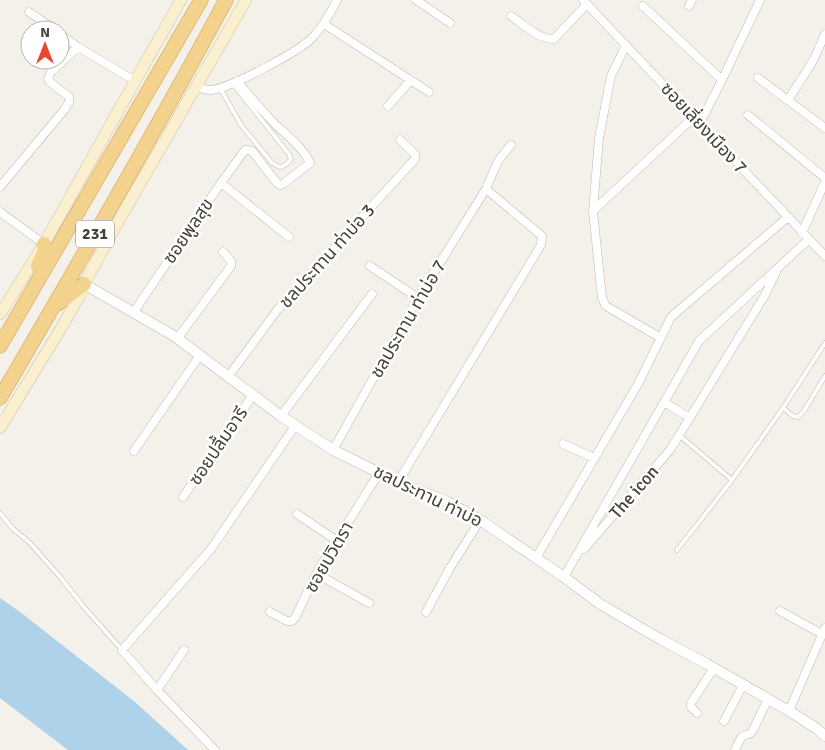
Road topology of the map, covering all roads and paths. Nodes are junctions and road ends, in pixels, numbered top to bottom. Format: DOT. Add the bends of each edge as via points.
graph roads {
  1 [pos="182,0"];
  2 [pos="201,0"];
  3 [pos="226,0"];
  4 [pos="246,0"];
  5 [pos="337,0"];
  6 [pos="416,0"];
  7 [pos="760,0"];
  8 [pos="585,2"];
  9 [pos="643,6"];
  10 [pos="29,12"];
  11 [pos="511,16"];
  12 [pos="40,20"];
  13 [pos="450,22"];
  14 [pos="324,24"];
  15 [pos="825,34"];
  16 [pos="70,41"];
  17 [pos="626,45"];
  18 [pos="78,47"];
  19 [pos="758,78"];
  20 [pos="135,80"];
  21 [pos="410,80"];
  22 [pos="722,80"];
  23 [pos="235,82"];
  24 [pos="196,85"];
  25 [pos="220,88"];
  26 [pos="429,92"];
  27 [pos="788,100"];
  28 [pos="388,106"];
  29 [pos="748,115"];
  30 [pos="697,120"];
  31 [pos="825,128"];
  32 [pos="400,140"];
  33 [pos="511,145"];
  34 [pos="825,178"];
  35 [pos="825,182"];
  36 [pos="221,183"];
  37 [pos="0,187"];
  38 [pos="486,189"];
  39 [pos="592,211"];
  40 [pos="0,212"];
  41 [pos="788,217"];
  42 [pos="802,233"];
  43 [pos="289,237"];
  44 [pos="808,239"];
  45 [pos="44,244"];
  46 [pos="223,252"];
  47 [pos="825,256"];
  48 [pos="370,266"];
  49 [pos="779,266"];
  50 [pos="84,284"];
  51 [pos="31,293"];
  52 [pos="372,294"];
  53 [pos="418,298"];
  54 [pos="53,307"];
  55 [pos="133,313"];
  56 [pos="0,314"];
  57 [pos="661,338"];
  58 [pos="177,339"];
  59 [pos="825,343"];
  60 [pos="0,346"];
  61 [pos="200,355"];
  62 [pos="825,376"];
  63 [pos="228,377"];
  64 [pos="253,395"];
  65 [pos="0,398"];
  66 [pos="664,402"];
  67 [pos="783,408"];
  68 [pos="282,416"];
  69 [pos="690,418"];
  70 [pos="295,426"];
  71 [pos="0,428"];
  72 [pos="679,435"];
  73 [pos="564,444"];
  74 [pos="333,450"];
  75 [pos="134,451"];
  76 [pos="594,458"];
  77 [pos="379,472"];
  78 [pos="732,480"];
  79 [pos="398,482"];
  80 [pos="183,497"];
  81 [pos="0,514"];
  82 [pos="297,514"];
  83 [pos="480,520"];
  84 [pos="337,541"];
  85 [pos="677,550"];
  86 [pos="536,558"];
  87 [pos="573,562"];
  88 [pos="317,574"];
  89 [pos="564,577"];
  90 [pos="369,602"];
  91 [pos="780,611"];
  92 [pos="270,612"];
  93 [pos="426,612"];
  94 [pos="824,631"];
  95 [pos="122,650"];
  96 [pos="184,650"];
  97 [pos="714,668"];
  98 [pos="743,685"];
  99 [pos="158,690"];
  100 [pos="768,699"];
  101 [pos="788,710"];
  102 [pos="697,712"];
  103 [pos="724,721"];
  104 [pos="825,736"];
  105 [pos="215,750"];
  106 [pos="735,750"];
  1 -- 20 [label="main road"];
  2 -- 51 [label="highway, 231"];
  3 -- 54 [label="highway, 231"];
  4 -- 24 [label="main road"];
  5 -- 14 [label="street"];
  6 -- 13 [label="street"];
  7 -- 22 [label="street"];
  8 -- 11 [label="street" via="554,39 540,36"];
  8 -- 17 [label="street, ซอยเลี่ยงเมือง 7"];
  9 -- 22 [label="street"];
  10 -- 12 [label="street"];
  14 -- 21 [label="street"];
  14 -- 23 [label="street" via="292,53"];
  15 -- 27 [label="street" via="813,61"];
  16 -- 18 [label="street"];
  17 -- 30 [label="street, ซอยเลี่ยงเมือง 7"];
  17 -- 39 [label="street" via="611,76 598,138"];
  18 -- 20 [label="street"];
  18 -- 37 [label="street" via="48,78 68,97 69,102"];
  19 -- 27 [label="street"];
  20 -- 45 [label="main road"];
  21 -- 26 [label="street"];
  21 -- 28 [label="street"];
  22 -- 30 [label="street"];
  23 -- 25 [label="street"];
  23 -- 25 [label="lane" via="289,154 288,163 280,167 272,163 240,125"];
  23 -- 36 [label="street, ซอยพูลสุข" via="295,143 310,164 280,185 252,151 244,150"];
  24 -- 25 [label="street" via="203,90"];
  24 -- 50 [label="main road"];
  27 -- 31 [label="street"];
  29 -- 34 [label="street"];
  30 -- 39 [label="street"];
  30 -- 41 [label="street, ซอยเลี่ยงเมือง 7"];
  32 -- 63 [label="street, ชลประทาน ท่าบ่อ 3" via="415,154 415,160 278,309"];
  33 -- 38 [label="street, ชลประทาน ท่าบ่อ 7" via="498,161"];
  35 -- 42 [label="street"];
  36 -- 43 [label="street"];
  36 -- 55 [label="street, ซอยพูลสุข"];
  38 -- 53 [label="street, ชลประทาน ท่าบ่อ 7"];
  38 -- 79 [label="street" via="542,236 541,245"];
  39 -- 57 [label="street" via="603,303"];
  40 -- 45 [label="street"];
  41 -- 42 [label="street, ซอยเลี่ยงเมือง 7"];
  41 -- 57 [label="street" via="671,317"];
  42 -- 44 [label="street, ซอยเลี่ยงเมือง 7"];
  44 -- 47 [label="street, ซอยเลี่ยงเมือง 7"];
  44 -- 49 [label="street, The icon"];
  45 -- 51 [label="highway" via="45,250 33,277"];
  45 -- 56 [label="main road"];
  46 -- 58 [label="street" via="231,260 231,266"];
  48 -- 53 [label="street"];
  49 -- 66 [label="street, The icon" via="699,342"];
  49 -- 69 [label="street, The icon" via="765,295"];
  50 -- 54 [label="highway"];
  50 -- 55 [label="street, ชลประทาน ท่าบ่อ"];
  50 -- 71 [label="main road" via="63,325"];
  51 -- 60 [label="highway, 231"];
  52 -- 68 [label="street"];
  53 -- 74 [label="street, ชลประทาน ท่าบ่อ 7"];
  54 -- 65 [label="highway, 231"];
  55 -- 58 [label="street, ชลประทาน ท่าบ่อ"];
  57 -- 76 [label="street"];
  58 -- 61 [label="street, ชลประทาน ท่าบ่อ"];
  59 -- 67 [label="lane"];
  61 -- 63 [label="street, ชลประทาน ท่าบ่อ"];
  61 -- 75 [label="street"];
  62 -- 67 [label="lane" via="798,417"];
  63 -- 64 [label="street, ชลประทาน ท่าบ่อ"];
  64 -- 68 [label="street, ชลประทาน ท่าบ่อ"];
  64 -- 80 [label="street, ซอยปลื้มอารี"];
  66 -- 69 [label="street"];
  66 -- 87 [label="street, The icon"];
  67 -- 78 [label="lane"];
  68 -- 70 [label="street, ชลประทาน ท่าบ่อ"];
  69 -- 72 [label="street, The icon"];
  70 -- 74 [label="street, ชลประทาน ท่าบ่อ"];
  70 -- 95 [label="street" via="211,549"];
  72 -- 78 [label="lane"];
  72 -- 87 [label="street, The icon" via="670,450"];
  73 -- 76 [label="street"];
  74 -- 77 [label="street, ชลประทาน ท่าบ่อ"];
  76 -- 86 [label="street"];
  77 -- 79 [label="street, ชลประทาน ท่าบ่อ"];
  77 -- 84 [label="street, ซอยปวิตรา"];
  78 -- 85 [label="lane"];
  79 -- 83 [label="street, ชลประทาน ท่าบ่อ" via="448,502"];
  81 -- 95 [label="lane" via="29,542"];
  82 -- 84 [label="street"];
  83 -- 86 [label="street, ชลประทาน ท่าบ่อ"];
  83 -- 93 [label="street"];
  84 -- 88 [label="street, ซอยปวิตรา"];
  86 -- 89 [label="street, ชลประทาน ท่าบ่อ"];
  87 -- 89 [label="street, The icon"];
  88 -- 90 [label="street"];
  88 -- 92 [label="street, ซอยปวิตรา" via="292,621"];
  89 -- 97 [label="street, ชลประทาน ท่าบ่อ" via="600,604"];
  91 -- 94 [label="street"];
  94 -- 101 [label="street"];
  95 -- 99 [label="street"];
  96 -- 99 [label="street"];
  97 -- 98 [label="street, ชลประทาน ท่าบ่อ"];
  97 -- 102 [label="street" via="691,703"];
  98 -- 100 [label="street, ชลประทาน ท่าบ่อ"];
  98 -- 103 [label="street"];
  99 -- 105 [label="street"];
  100 -- 101 [label="street, ชลประทาน ท่าบ่อ"];
  100 -- 106 [label="street" via="752,732 742,738"];
  101 -- 104 [label="street, ชลประทาน ท่าบ่อ"];
}
